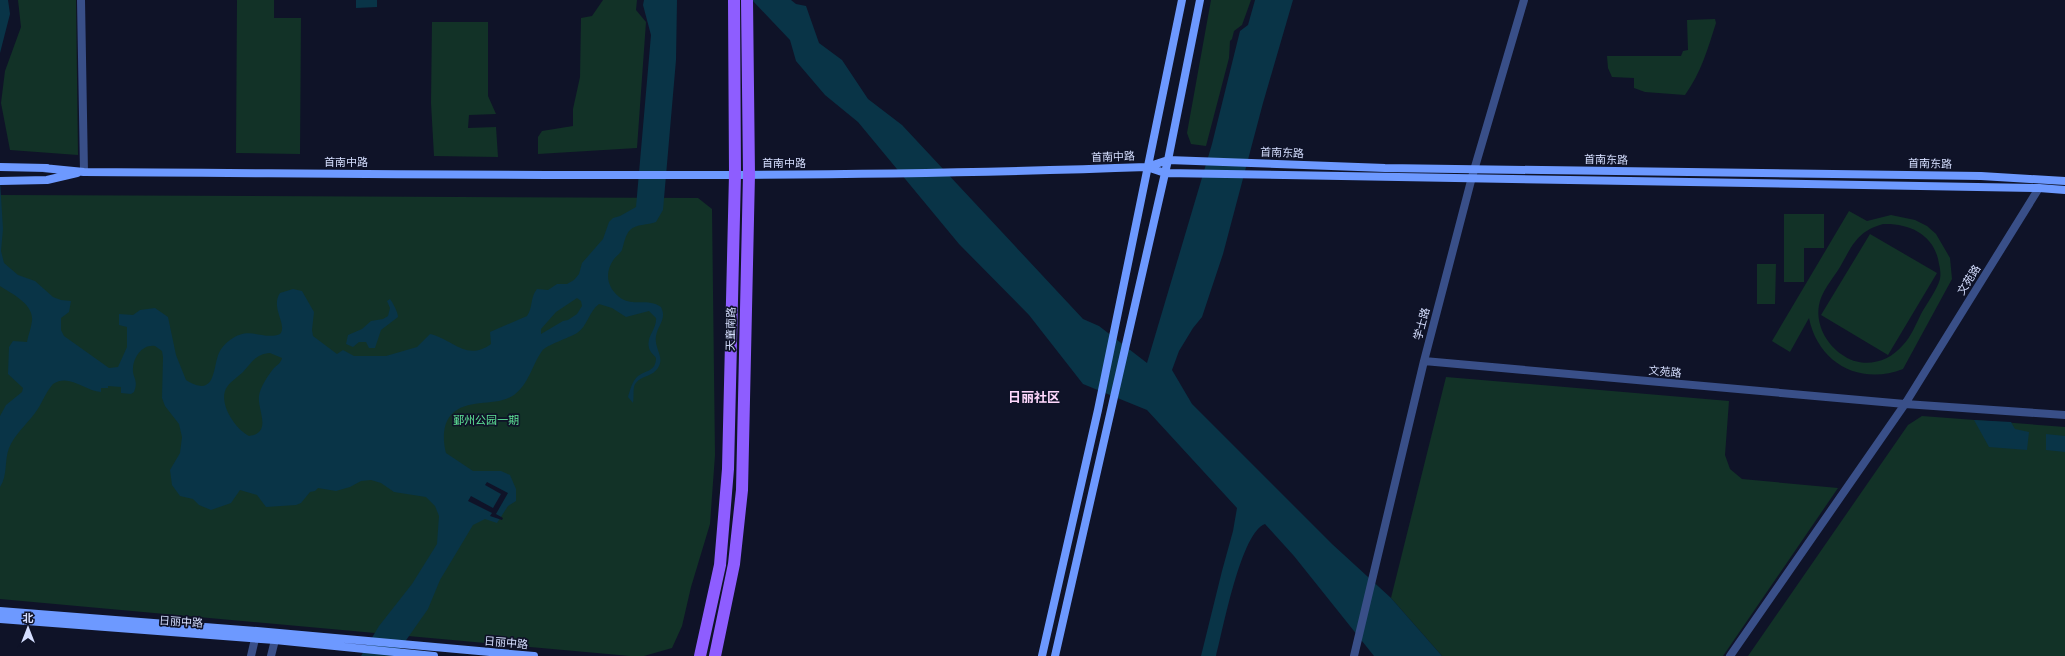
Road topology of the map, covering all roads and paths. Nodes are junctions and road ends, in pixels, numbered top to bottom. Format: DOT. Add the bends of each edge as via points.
graph roads {
  1 [pos="81,0"];
  2 [pos="734,0"];
  3 [pos="1182,0"];
  4 [pos="1200,0"];
  5 [pos="1524,0"];
  6 [pos="747,4"];
  7 [pos="1168,160"];
  8 [pos="0,166"];
  9 [pos="1147,167"];
  10 [pos="43,168"];
  11 [pos="84,172"];
  12 [pos="1179,172"];
  13 [pos="1165,173"];
  14 [pos="1473,173"];
  15 [pos="734,174"];
  16 [pos="749,174"];
  17 [pos="0,181"];
  18 [pos="2065,181"];
  19 [pos="2039,188"];
  20 [pos="2065,190"];
  21 [pos="1424,361"];
  22 [pos="1905,404"];
  23 [pos="2065,415"];
  24 [pos="0,611"];
  25 [pos="3,620"];
  26 [pos="256,635"];
  27 [pos="275,640"];
  28 [pos="360,646"];
  29 [pos="251,656"];
  30 [pos="270,656"];
  31 [pos="434,656"];
  32 [pos="534,656"];
  33 [pos="700,656"];
  34 [pos="715,656"];
  35 [pos="1042,656"];
  36 [pos="1055,656"];
  37 [pos="1354,656"];
  38 [pos="1730,656"];
  1 -- 11 [label="street"];
  2 -- 15 [label="main road, 天童南路"];
  3 -- 9 [label="main road"];
  4 -- 7 [label="main road"];
  5 -- 14 [label="street, 学士路"];
  6 -- 16 [label="main road, 天童南路"];
  7 -- 9 [label="main road, 首南东路"];
  7 -- 13 [label="main road"];
  7 -- 14 [label="main road, 首南东路"];
  8 -- 11 [label="main road, 首南中路" via="29,166"];
  9 -- 13 [label="main road, 首南中路"];
  9 -- 16 [label="main road, 首南中路" via="974,173"];
  9 -- 35 [label="main road" via="1098,410"];
  10 -- 11 [label="main road, 首南中路"];
  11 -- 15 [label="main road, 首南中路"];
  11 -- 17 [label="main road, 首南中路" via="46,180"];
  12 -- 13 [label="main road, 首南中路"];
  12 -- 14 [label="main road, 首南东路"];
  13 -- 36 [label="main road"];
  14 -- 18 [label="main road, 首南东路" via="1981,176"];
  14 -- 19 [label="main road, 首南东路"];
  14 -- 21 [label="street, 学士路"];
  15 -- 16 [label="main road, 首南中路"];
  15 -- 33 [label="main road, 天童南路" via="728,469 720,565"];
  16 -- 34 [label="main road, 天童南路" via="742,490 734,564"];
  19 -- 20 [label="main road, 首南东路"];
  19 -- 22 [label="street, 文苑路"];
  21 -- 22 [label="street, 文苑路"];
  21 -- 37 [label="street, 学士路"];
  22 -- 23 [label="street"];
  22 -- 38 [label="street, 文苑路"];
  24 -- 26 [label="main road, 日丽中路"];
  25 -- 26 [label="main road, 日丽中路"];
  26 -- 27 [label="main road, 日丽中路"];
  26 -- 28 [label="main road"];
  26 -- 29 [label="street"];
  27 -- 28 [label="main road, 日丽中路"];
  27 -- 30 [label="street"];
  28 -- 31 [label="main road" via="399,654"];
  28 -- 32 [label="main road, 日丽中路" via="405,646"];
}
